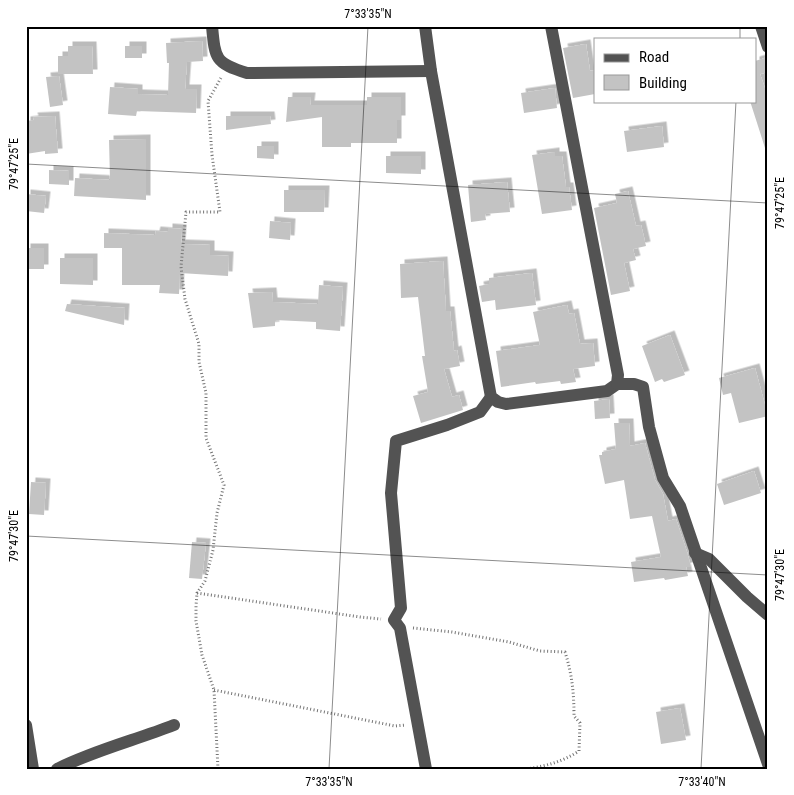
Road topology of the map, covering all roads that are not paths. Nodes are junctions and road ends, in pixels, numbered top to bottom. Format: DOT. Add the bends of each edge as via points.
graph roads {
  1 [pos="212,26"];
  2 [pos="425,26"];
  3 [pos="551,26"];
  4 [pos="761,26"];
  5 [pos="768,47"];
  6 [pos="431,71"];
  7 [pos="617,384"];
  8 [pos="491,397"];
  9 [pos="695,553"];
  10 [pos="768,615"];
  11 [pos="26,725"];
  12 [pos="174,725"];
  13 [pos="30,764"];
  14 [pos="768,764"];
  15 [pos="57,769"];
  16 [pos="426,769"];
  1 -- 6 [label="street" via="218,58 227,67 247,74"];
  2 -- 6 [label="street"];
  3 -- 7 [label="street" via="618,375"];
  4 -- 5 [label="street"];
  6 -- 8 [label="street"];
  7 -- 8 [label="street" via="607,391 506,404"];
  7 -- 9 [label="street" via="643,387 649,426 663,478 680,506"];
  8 -- 16 [label="street" via="480,412 396,441 392,493 401,608 397,624"];
  9 -- 10 [label="street" via="710,559"];
  9 -- 14 [label="street"];
  11 -- 13 [label="street"];
  12 -- 15 [label="street"];
}
